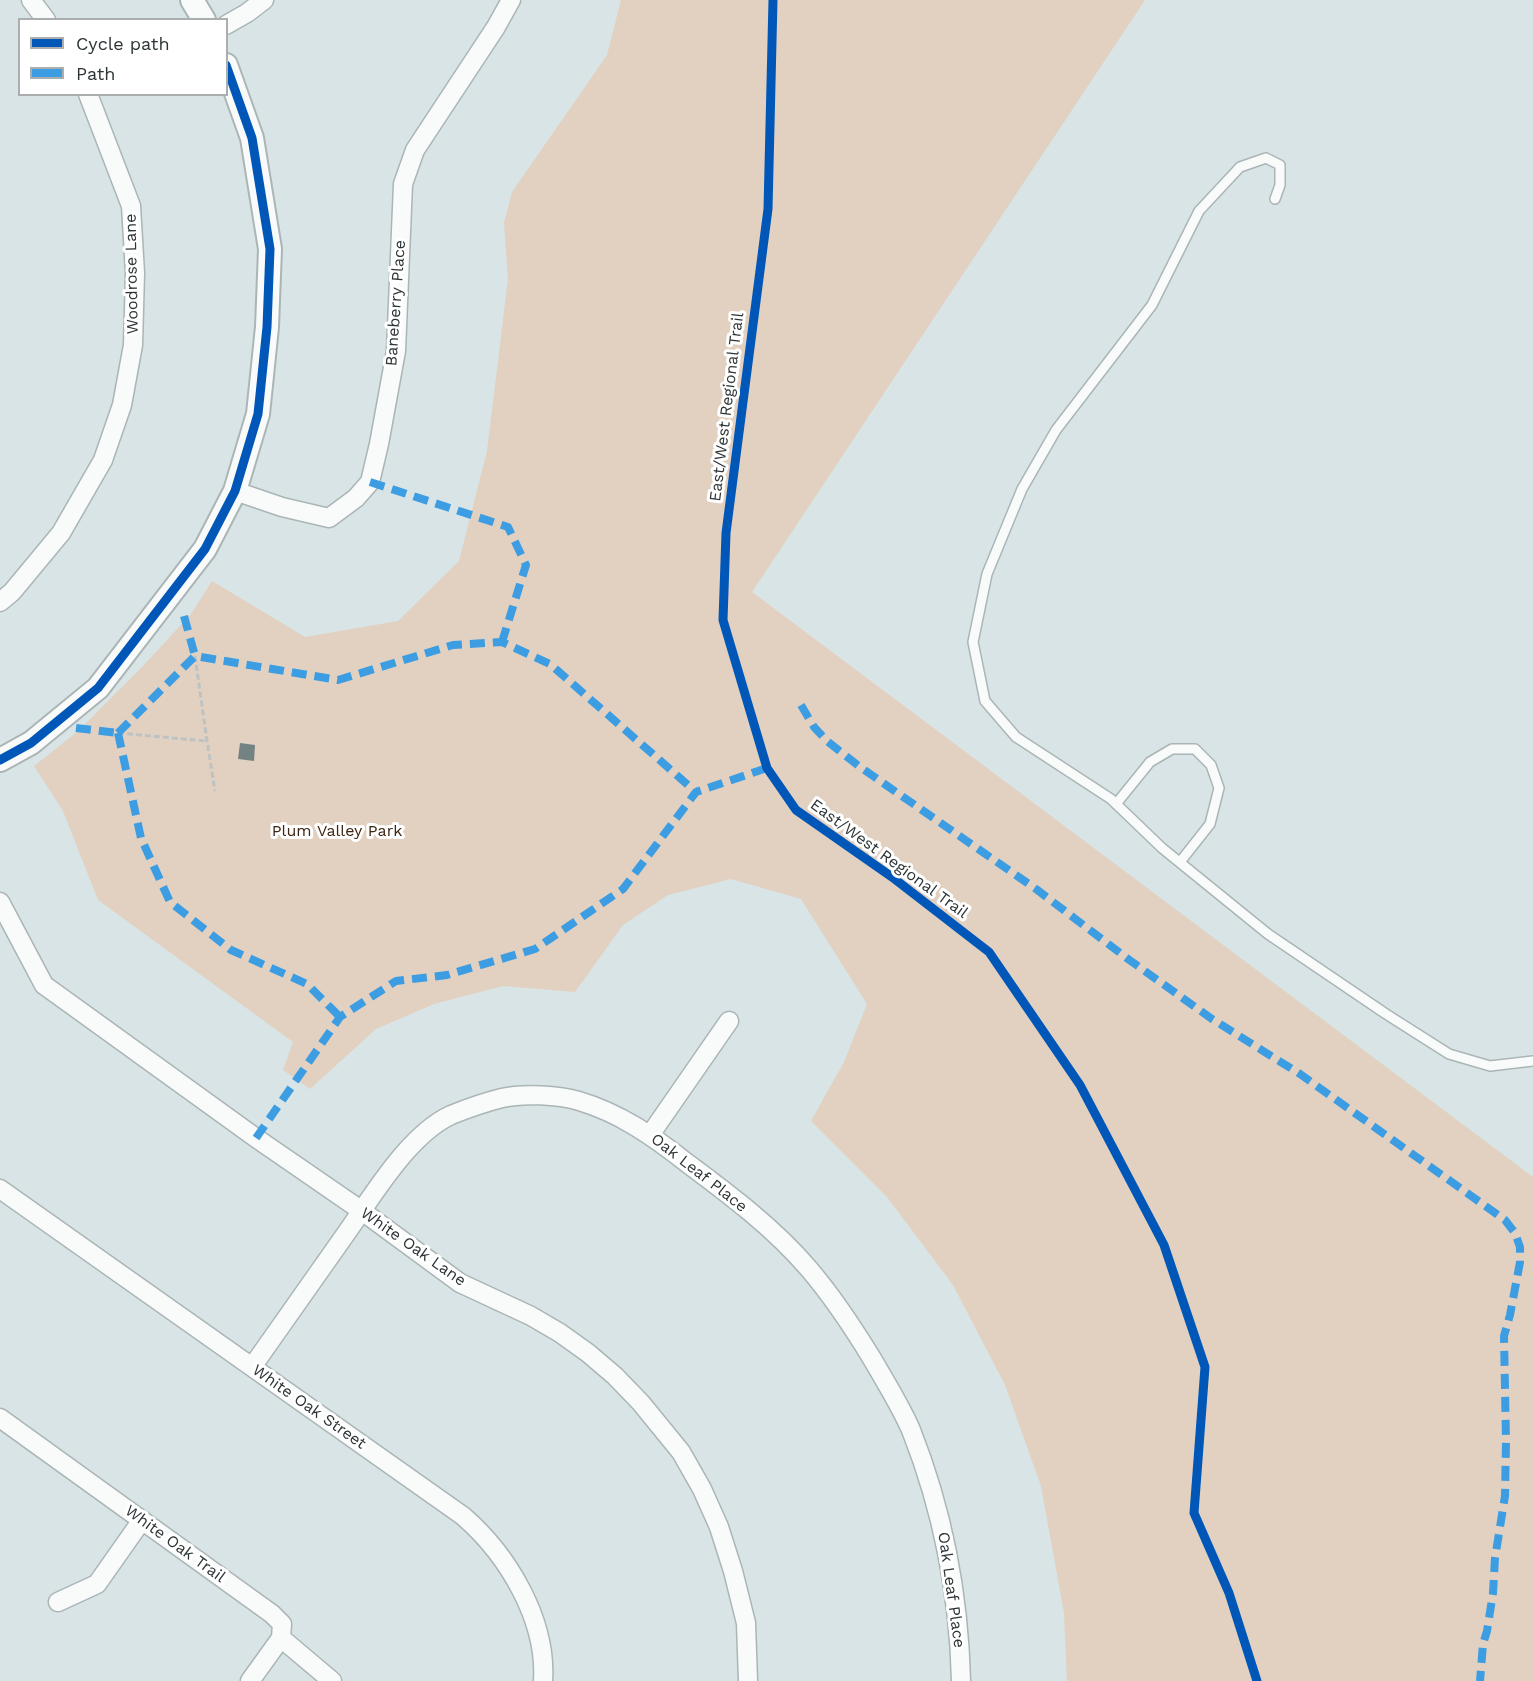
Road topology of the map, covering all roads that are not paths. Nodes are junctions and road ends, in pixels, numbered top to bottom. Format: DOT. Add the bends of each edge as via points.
graph roads {
  1 [pos="31,0"];
  2 [pos="192,0"];
  3 [pos="264,0"];
  4 [pos="511,0"];
  5 [pos="44,18"];
  6 [pos="203,18"];
  7 [pos="228,24"];
  8 [pos="228,71"];
  9 [pos="89,96"];
  10 [pos="1275,199"];
  11 [pos="236,491"];
  12 [pos="0,602"];
  13 [pos="0,760"];
  14 [pos="1116,804"];
  15 [pos="1180,862"];
  16 [pos="0,902"];
  17 [pos="729,1021"];
  18 [pos="1533,1061"];
  19 [pos="650,1135"];
  20 [pos="0,1189"];
  21 [pos="362,1211"];
  22 [pos="252,1367"];
  23 [pos="0,1418"];
  24 [pos="142,1520"];
  25 [pos="58,1602"];
  26 [pos="281,1638"];
  27 [pos="250,1681"];
  28 [pos="332,1681"];
  29 [pos="543,1681"];
  30 [pos="748,1681"];
  31 [pos="961,1681"];
  1 -- 5 [label="street"];
  2 -- 6 [label="street"];
  3 -- 7 [label="street"];
  4 -- 11 [label="street, Baneberry Place" via="414,150 403,184 396,351 370,482 329,518"];
  8 -- 11 [label="street" via="252,138 270,249 258,414"];
  9 -- 12 [label="street, Woodrose Lane" via="131,206 135,273 133,345 122,405 103,460 62,533"];
  10 -- 14 [label="lane" via="1280,165 1266,158 1240,167 1198,211 1152,305 1056,430 1022,489 987,574 973,642 985,701 1016,737"];
  11 -- 13 [label="street" via="205,549 98,688 31,743"];
  14 -- 15 [label="lane"];
  14 -- 15 [label="lane" via="1150,762 1172,749 1195,749 1211,765 1219,788 1210,824"];
  15 -- 18 [label="lane" via="1268,934 1449,1054 1490,1065"];
  16 -- 21 [label="street, White Oak Lane" via="44,985"];
  17 -- 19 [label="street"];
  19 -- 21 [label="street, Oak Leaf Place" via="615,1114 577,1100 538,1095 503,1097 449,1116 416,1139"];
  19 -- 31 [label="street, Oak Leaf Place" via="733,1197 808,1268 840,1309 891,1390 910,1428 942,1523 954,1585"];
  20 -- 22 [label="street, White Oak Street"];
  21 -- 22 [label="street, Oak Leaf Place"];
  21 -- 30 [label="street, White Oak Lane" via="460,1283 531,1316 588,1353 615,1376 681,1452 719,1527 733,1571 746,1623"];
  22 -- 29 [label="street, White Oak Street" via="480,1531 519,1584 541,1648"];
  23 -- 24 [label="street, White Oak Trail"];
  24 -- 25 [label="street" via="97,1584"];
  24 -- 26 [label="street, White Oak Trail" via="272,1614 282,1624"];
  26 -- 27 [label="street"];
  26 -- 28 [label="street, White Oak Trail"];
}
